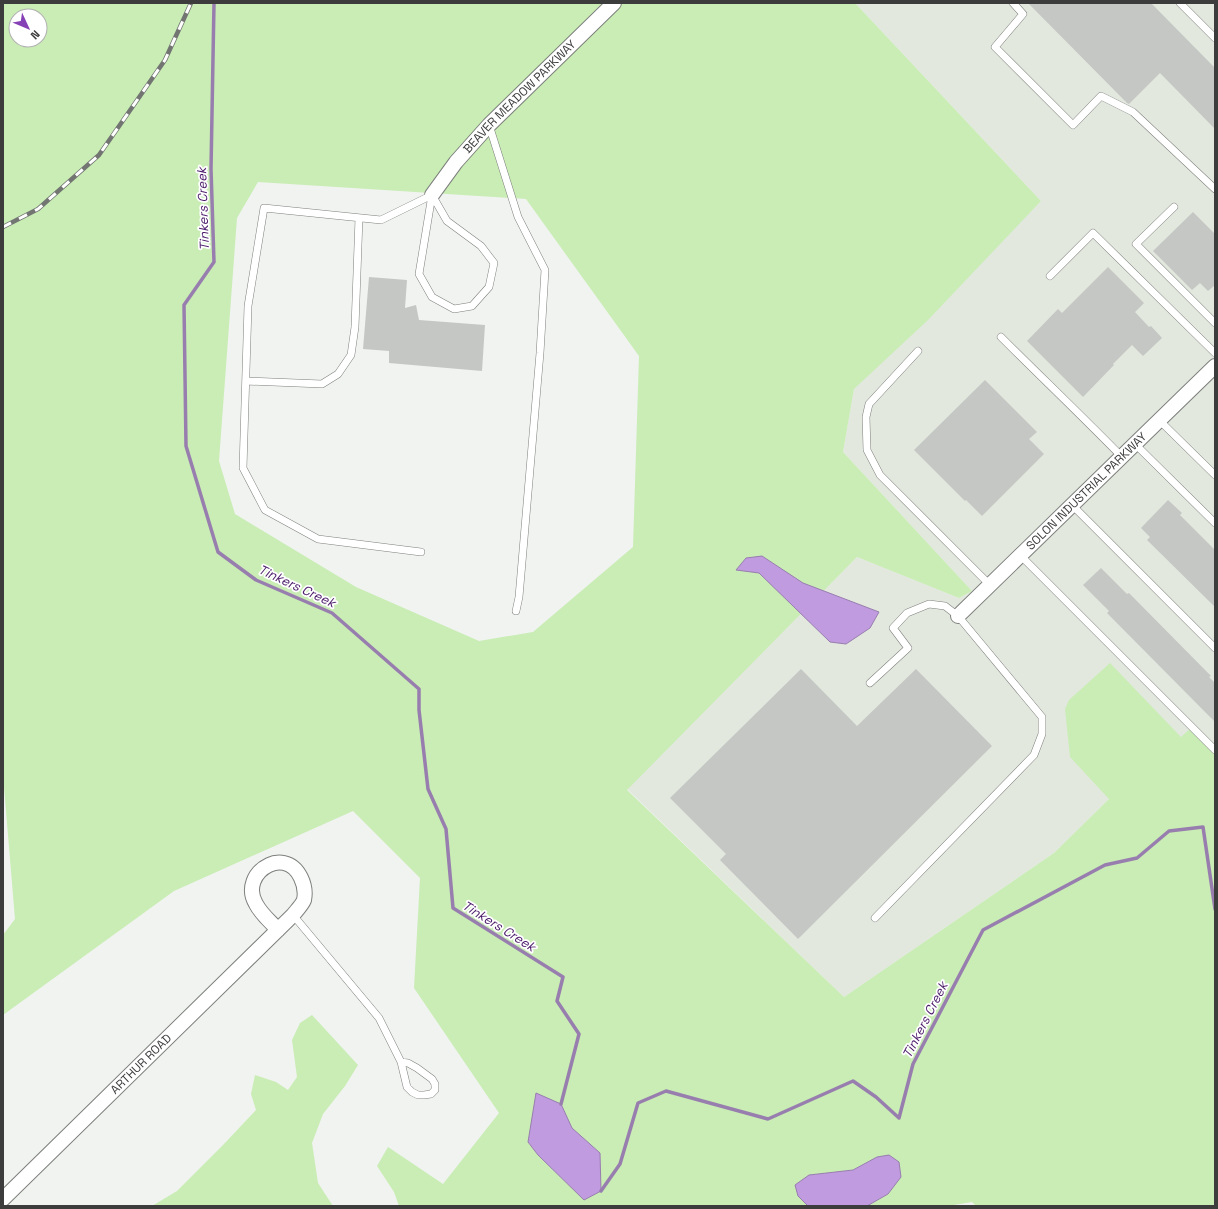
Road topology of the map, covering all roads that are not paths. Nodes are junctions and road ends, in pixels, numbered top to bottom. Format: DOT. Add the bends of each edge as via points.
graph roads {
  1 [pos="614,3"];
  2 [pos="1013,3"];
  3 [pos="1180,3"];
  4 [pos="1215,38"];
  5 [pos="489,125"];
  6 [pos="1215,189"];
  7 [pos="432,195"];
  8 [pos="1174,207"];
  9 [pos="359,218"];
  10 [pos="1050,276"];
  11 [pos="1215,323"];
  12 [pos="1001,337"];
  13 [pos="918,351"];
  14 [pos="1215,353"];
  15 [pos="1215,366"];
  16 [pos="246,381"];
  17 [pos="1159,420"];
  18 [pos="1135,444"];
  19 [pos="1122,456"];
  20 [pos="1215,475"];
  21 [pos="1072,505"];
  22 [pos="1215,524"];
  23 [pos="421,552"];
  24 [pos="1020,555"];
  25 [pos="990,585"];
  26 [pos="516,611"];
  27 [pos="958,616"];
  28 [pos="1215,648"];
  29 [pos="870,683"];
  30 [pos="1215,750"];
  31 [pos="293,915"];
  32 [pos="875,918"];
  33 [pos="278,930"];
  34 [pos="401,1062"];
  35 [pos="3,1199"];
  1 -- 5 [label="street, BEAVER MEADOW PARKWAY"];
  2 -- 6 [label="lane" via="1023,14 995,47 1073,126 1101,96 1133,112"];
  3 -- 4 [label="lane"];
  5 -- 7 [label="street, BEAVER MEADOW PARKWAY" via="456,162"];
  5 -- 26 [label="lane" via="518,217 545,270"];
  7 -- 7 [label="lane" via="419,274 432,297 454,309 472,306 490,287 494,263 481,246 447,221"];
  7 -- 9 [label="lane" via="381,220"];
  8 -- 11 [label="lane" via="1136,244"];
  9 -- 16 [label="lane" via="355,327 350,355 338,374 322,384"];
  9 -- 16 [label="lane" via="264,208 248,306"];
  10 -- 14 [label="lane" via="1093,233"];
  12 -- 19 [label="lane"];
  13 -- 25 [label="lane" via="869,404 866,417 867,450 880,475"];
  15 -- 17 [label="street, SOLON INDUSTRIAL PARKWAY"];
  16 -- 23 [label="lane" via="243,468 265,510 318,538"];
  17 -- 18 [label="street, SOLON INDUSTRIAL PARKWAY"];
  17 -- 20 [label="lane"];
  18 -- 19 [label="street, SOLON INDUSTRIAL PARKWAY"];
  18 -- 22 [label="lane"];
  19 -- 21 [label="street, SOLON INDUSTRIAL PARKWAY"];
  21 -- 24 [label="street, SOLON INDUSTRIAL PARKWAY"];
  21 -- 28 [label="lane"];
  24 -- 25 [label="street, SOLON INDUSTRIAL PARKWAY"];
  24 -- 30 [label="lane"];
  25 -- 27 [label="street, SOLON INDUSTRIAL PARKWAY"];
  27 -- 29 [label="lane" via="945,606 929,604 907,613 893,628 908,648"];
  27 -- 32 [label="lane" via="1042,717 1042,734 1034,755"];
  31 -- 33 [label="street, ARTHUR ROAD"];
  31 -- 33 [label="street, ARTHUR ROAD" via="304,902 303,882 293,867 283,862 273,863 256,875 252,895 255,903"];
  31 -- 34 [label="lane" via="379,1018"];
  33 -- 35 [label="street, ARTHUR ROAD"];
  34 -- 34 [label="lane" via="407,1087 412,1092 424,1095 435,1090 432,1079 408,1063"];
}
